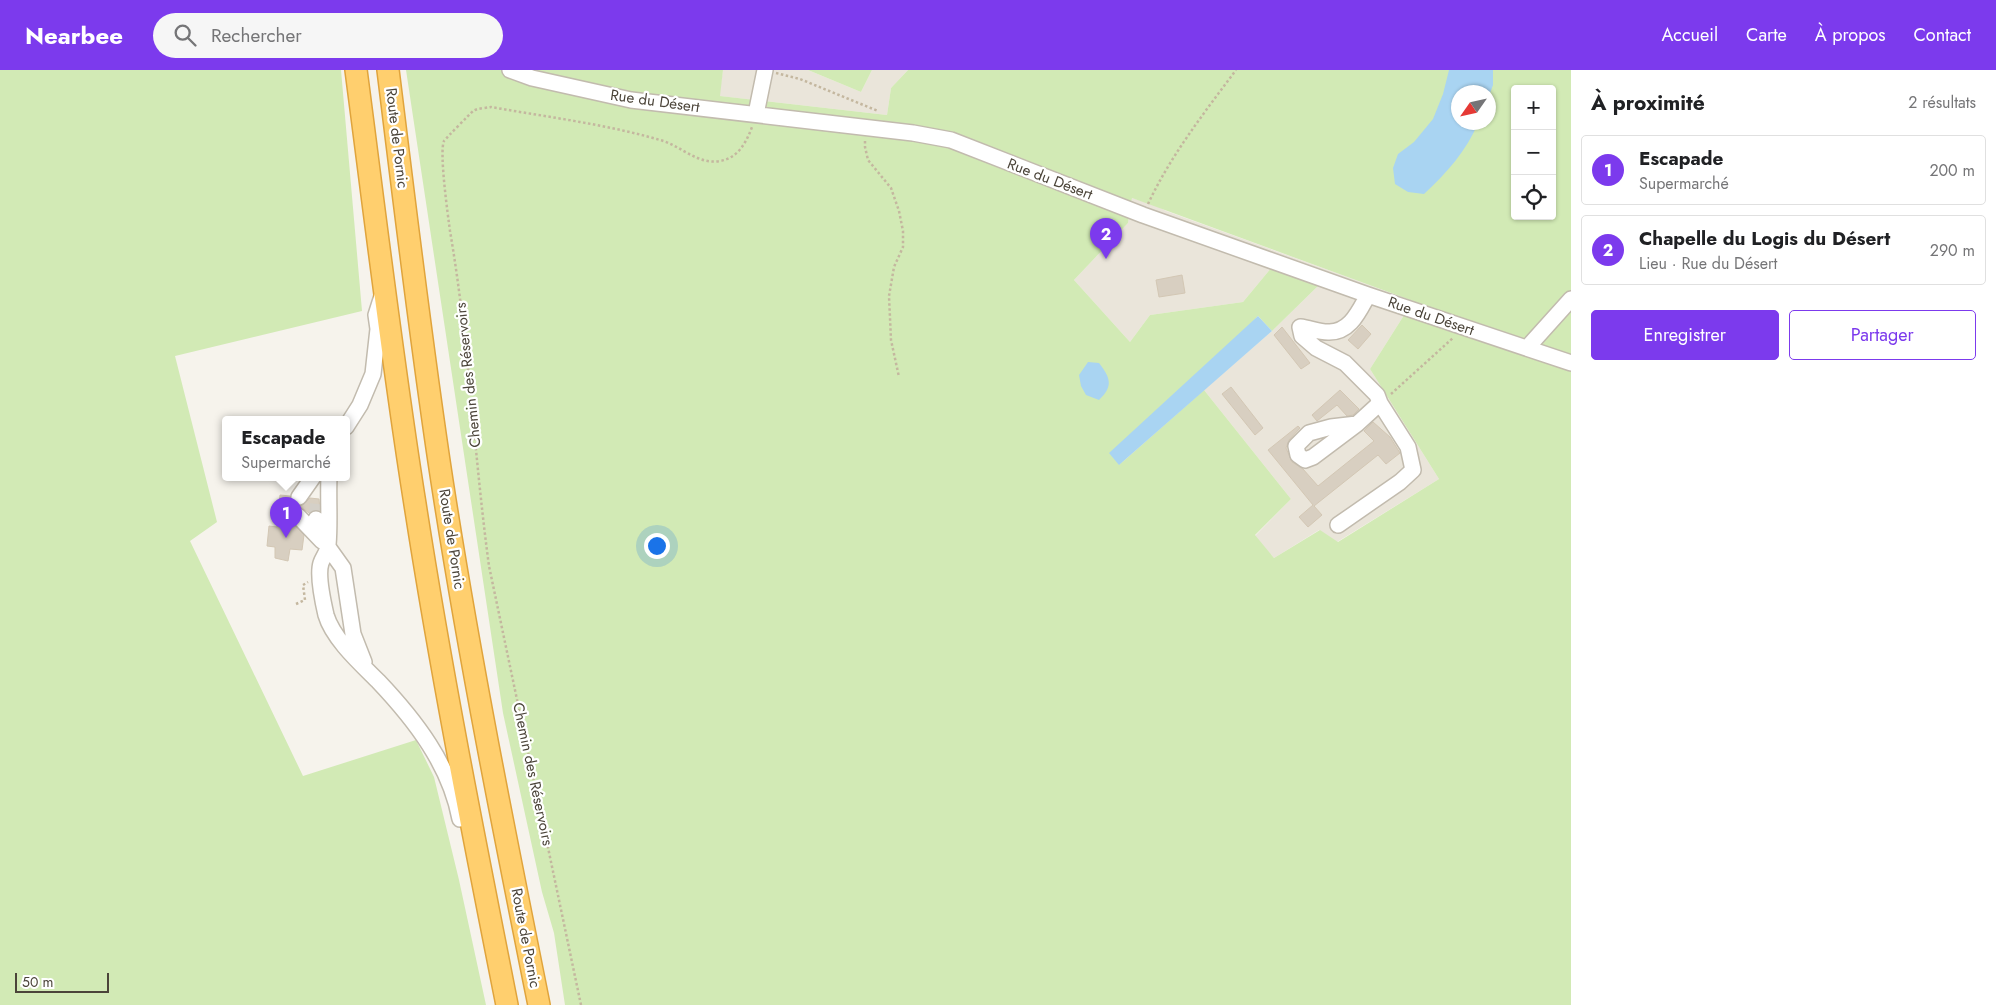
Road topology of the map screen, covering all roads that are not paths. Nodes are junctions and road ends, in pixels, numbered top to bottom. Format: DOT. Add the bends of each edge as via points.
graph roads {
  1 [pos="356,70"];
  2 [pos="388,70"];
  3 [pos="510,70"];
  4 [pos="770,71"];
  5 [pos="756,114"];
  6 [pos="384,289"];
  7 [pos="1368,294"];
  8 [pos="1571,299"];
  9 [pos="1527,348"];
  10 [pos="1571,363"];
  11 [pos="1380,403"];
  12 [pos="350,421"];
  13 [pos="1357,424"];
  14 [pos="315,481"];
  15 [pos="329,481"];
  16 [pos="309,498"];
  17 [pos="307,517"];
  18 [pos="1338,524"];
  19 [pos="328,547"];
  20 [pos="368,670"];
  21 [pos="487,906"];
  22 [pos="507,1005"];
  23 [pos="539,1005"];
  1 -- 6 [label="highway, Route de Pornic"];
  2 -- 23 [label="highway, Route de Pornic" via="456,566"];
  3 -- 5 [label="street, Rue du Désert" via="631,100"];
  4 -- 5 [label="street"];
  5 -- 7 [label="street, Rue du Désert" via="950,140 1143,215"];
  6 -- 12 [label="street" via="376,315 378,329 373,374"];
  6 -- 21 [label="highway, Route de Pornic" via="429,596"];
  7 -- 9 [label="street, Rue du Désert"];
  7 -- 11 [label="street" via="1357,316 1340,331 1300,327 1302,336 1316,348 1345,363 1377,395"];
  8 -- 9 [label="street"];
  9 -- 10 [label="street, Rue du Désert"];
  11 -- 13 [label="street"];
  11 -- 18 [label="street" via="1408,447 1414,470"];
  14 -- 16 [label="street"];
  15 -- 19 [label="street"];
  17 -- 19 [label="street"];
  19 -- 20 [label="street" via="343,568 353,634"];
  19 -- 20 [label="street" via="320,574 327,617 334,632"];
  20 -- 21 [label="street" via="407,711 430,745 458,804 472,884"];
  21 -- 22 [label="highway, Route de Pornic"];
}
